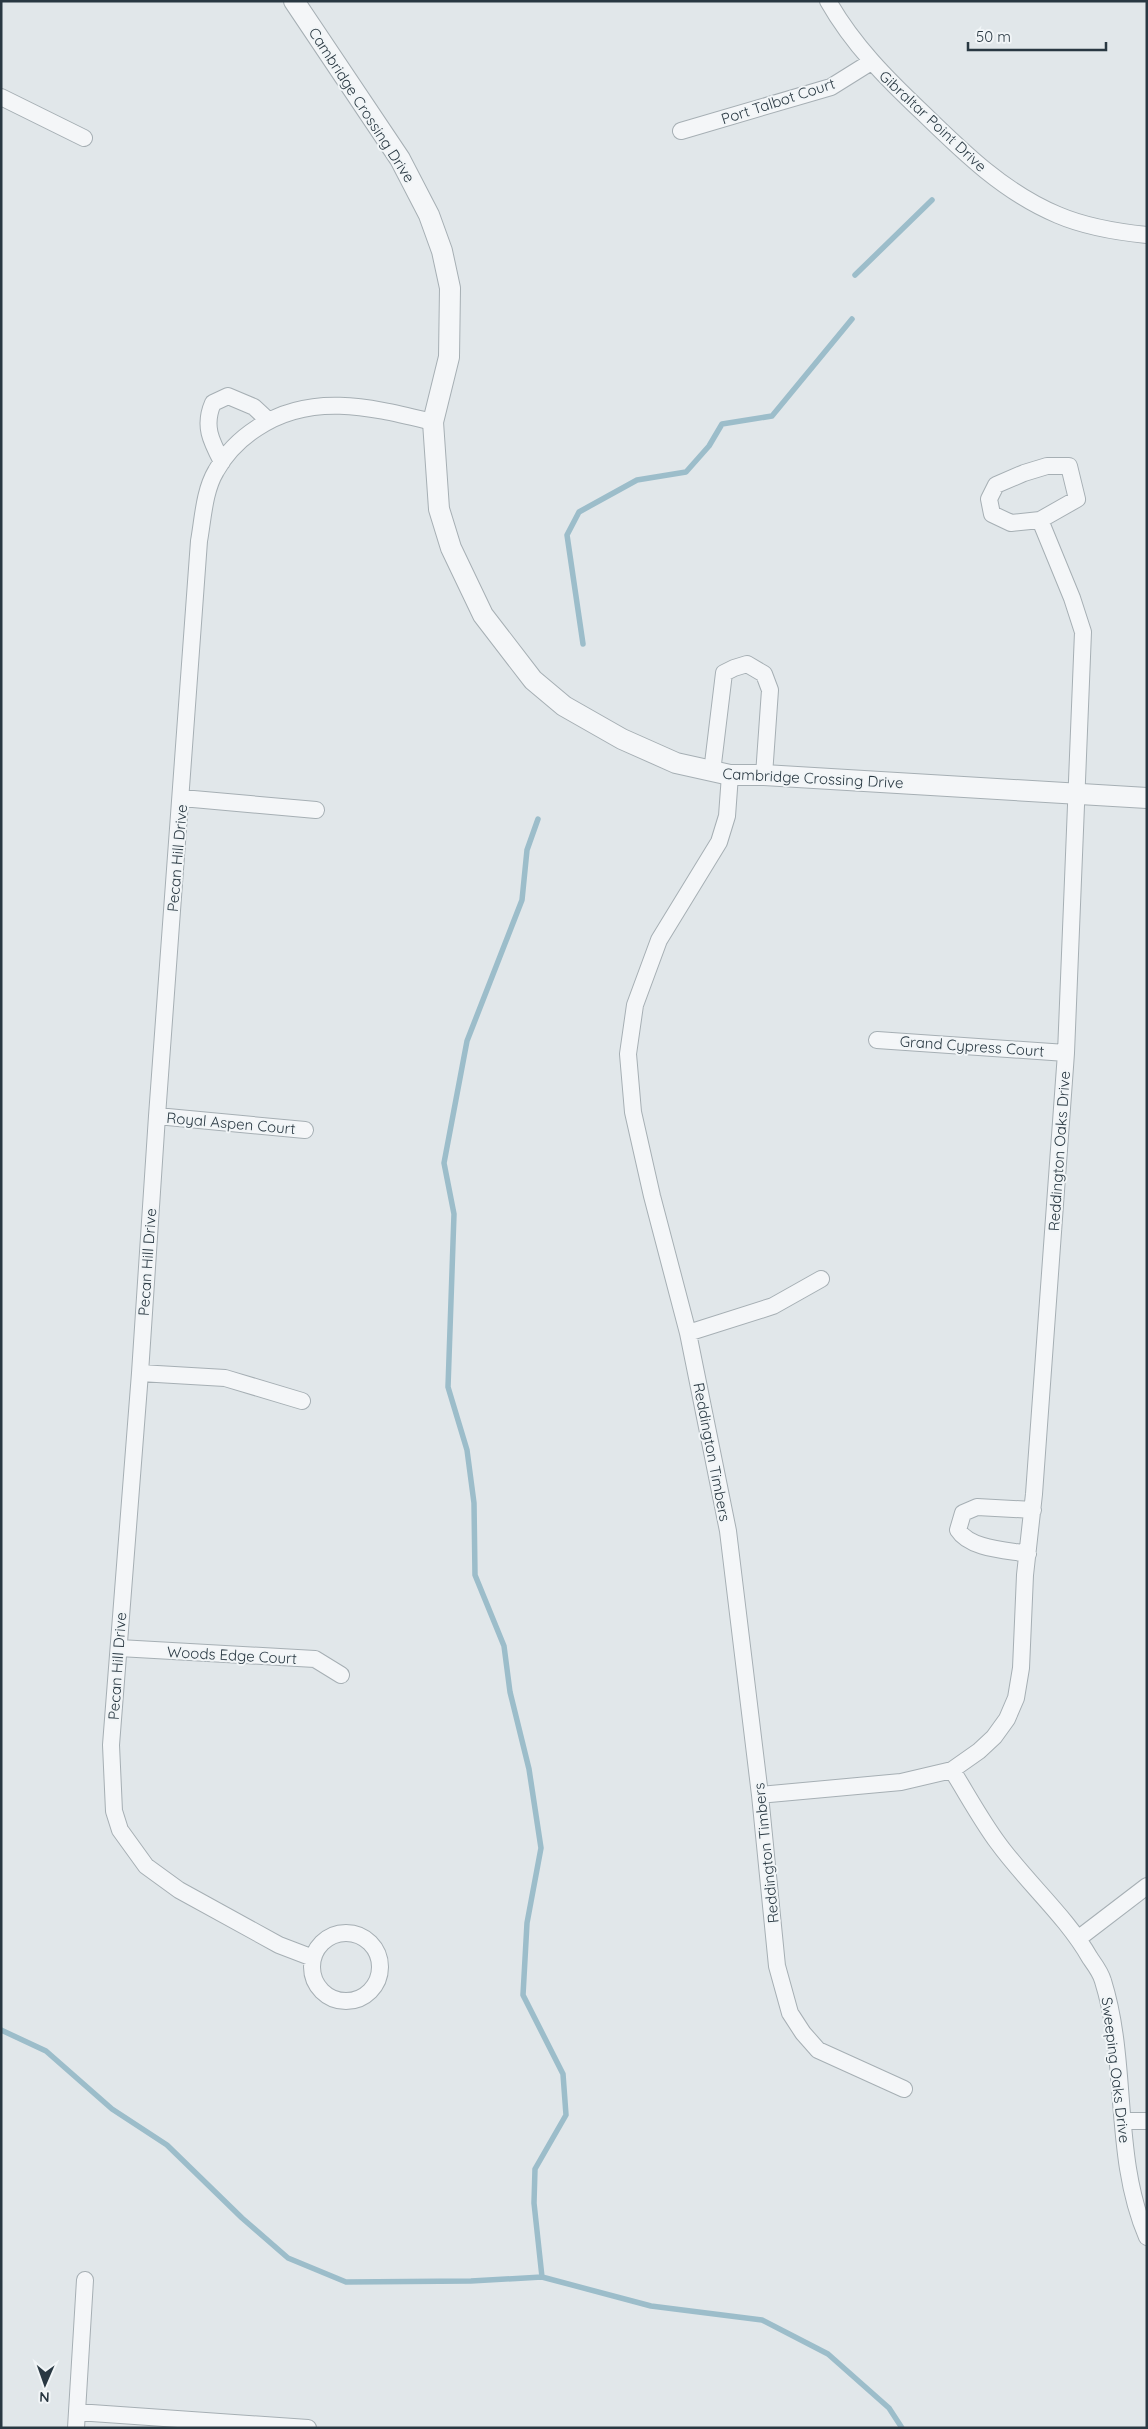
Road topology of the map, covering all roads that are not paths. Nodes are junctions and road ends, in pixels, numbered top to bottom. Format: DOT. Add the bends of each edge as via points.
graph roads {
  1 [pos="294,1"];
  2 [pos="828,1"];
  3 [pos="871,62"];
  4 [pos="1,97"];
  5 [pos="681,131"];
  6 [pos="84,138"];
  7 [pos="1147,235"];
  8 [pos="268,420"];
  9 [pos="434,422"];
  10 [pos="222,462"];
  11 [pos="1040,520"];
  12 [pos="721,774"];
  13 [pos="764,775"];
  14 [pos="1077,793"];
  15 [pos="182,798"];
  16 [pos="1147,798"];
  17 [pos="316,810"];
  18 [pos="877,1040"];
  19 [pos="1066,1053"];
  20 [pos="156,1116"];
  21 [pos="305,1130"];
  22 [pos="821,1279"];
  23 [pos="688,1333"];
  24 [pos="140,1373"];
  25 [pos="302,1401"];
  26 [pos="1033,1510"];
  27 [pos="1028,1554"];
  28 [pos="118,1648"];
  29 [pos="342,1675"];
  30 [pos="952,1770"];
  31 [pos="760,1795"];
  32 [pos="1147,1886"];
  33 [pos="1079,1938"];
  34 [pos="313,1958"];
  35 [pos="904,2089"];
  36 [pos="1123,2121"];
  37 [pos="1147,2121"];
  38 [pos="1147,2237"];
  39 [pos="85,2280"];
  40 [pos="77,2420"];
  41 [pos="308,2428"];
  1 -- 9 [label="street, Cambridge Crossing Drive" via="400,159 429,216 442,251 450,288 449,357"];
  2 -- 3 [label="street, Gibraltar Point Drive"];
  3 -- 5 [label="street, Port Talbot Court" via="831,87"];
  3 -- 7 [label="street, Gibraltar Point Drive" via="970,160 1013,191 1059,216 1111,231"];
  4 -- 6 [label="street"];
  8 -- 9 [label="street, Pecan Hill Drive" via="315,405 345,405 375,408"];
  8 -- 10 [label="street, Pecan Hill Drive" via="240,440"];
  8 -- 10 [label="street" via="254,407 228,396 213,403 207,418 214,447"];
  9 -- 12 [label="street, Cambridge Crossing Drive" via="439,509 451,548 483,615 505,646 534,680 564,706 622,739 676,763"];
  10 -- 15 [label="street, Pecan Hill Drive" via="215,472 205,505 199,541"];
  11 -- 11 [label="street" via="1077,499 1069,466 1047,466 996,485 989,499 992,514 1010,523"];
  11 -- 14 [label="street, Reddington Oaks Drive" via="1083,632"];
  12 -- 13 [label="street, Cambridge Crossing Drive"];
  12 -- 13 [label="street, Reddington Timbers" via="724,673 747,664 764,674 770,690"];
  12 -- 23 [label="street, Reddington Timbers" via="727,816 719,842 658,940 635,1006 628,1054 635,1121"];
  13 -- 14 [label="street, Cambridge Crossing Drive"];
  14 -- 16 [label="street, Cambridge Crossing Drive"];
  14 -- 19 [label="street, Reddington Oaks Drive"];
  15 -- 17 [label="street"];
  15 -- 20 [label="street, Pecan Hill Drive"];
  18 -- 19 [label="street, Grand Cypress Court"];
  19 -- 26 [label="street, Reddington Oaks Drive"];
  20 -- 21 [label="street, Royal Aspen Court"];
  20 -- 24 [label="street, Pecan Hill Drive"];
  22 -- 23 [label="street" via="773,1306"];
  23 -- 31 [label="street, Reddington Timbers" via="728,1531"];
  24 -- 25 [label="street" via="225,1378"];
  24 -- 28 [label="street, Pecan Hill Drive"];
  26 -- 27 [label="street, Reddington Oaks Drive"];
  26 -- 27 [label="street" via="977,1507 963,1513 959,1521 958,1530 963,1538"];
  27 -- 30 [label="street, Reddington Oaks Drive" via="1016,1698 1007,1720 994,1737"];
  28 -- 29 [label="street, Woods Edge Court" via="315,1660"];
  28 -- 34 [label="street, Pecan Hill Drive" via="111,1746 114,1812 120,1830 146,1866 179,1890 278,1945"];
  30 -- 31 [label="street, Reddington Oaks Drive" via="901,1782"];
  30 -- 33 [label="street, Sweeping Oaks Drive" via="998,1843"];
  31 -- 35 [label="street, Reddington Timbers" via="777,1966 790,2013 818,2050"];
  32 -- 33 [label="street"];
  33 -- 36 [label="street, Sweeping Oaks Drive" via="1103,1979 1110,2009"];
  34 -- 34 [label="street" via="313,1977 318,1987 336,2000 348,2001 368,1994 380,1975 380,1963 374,1948 361,1936 350,1933 328,1938"];
  36 -- 37 [label="street"];
  36 -- 38 [label="street, Sweeping Oaks Drive" via="1130,2185"];
  39 -- 40 [label="street"];
  40 -- 41 [label="street"];
}
